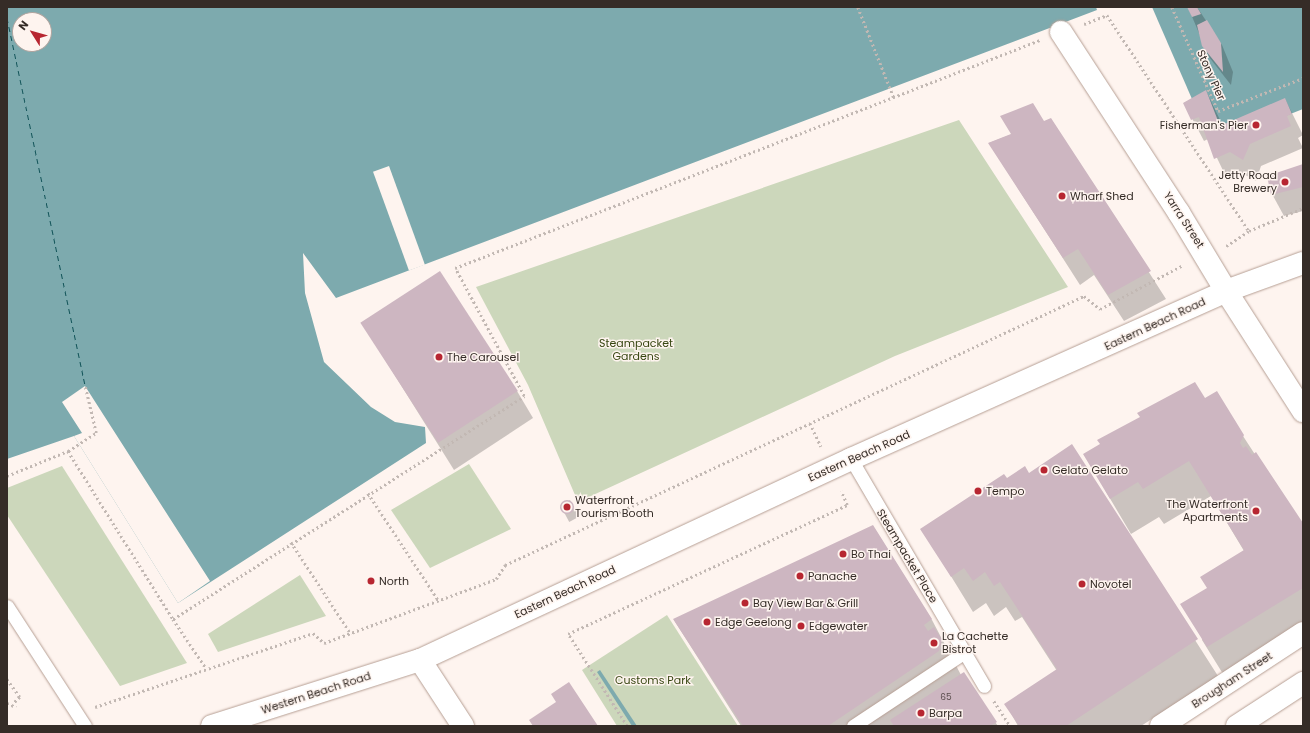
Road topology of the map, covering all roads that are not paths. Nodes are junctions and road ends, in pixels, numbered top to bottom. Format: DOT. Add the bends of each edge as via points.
graph roads {
  1 [pos="1061,32"];
  2 [pos="1303,263"];
  3 [pos="1226,291"];
  4 [pos="1303,411"];
  5 [pos="851,459"];
  6 [pos="7,606"];
  7 [pos="1303,633"];
  8 [pos="965,652"];
  9 [pos="420,660"];
  10 [pos="1303,683"];
  11 [pos="984,686"];
  12 [pos="85,726"];
  13 [pos="212,726"];
  14 [pos="463,726"];
  15 [pos="853,726"];
  16 [pos="1161,726"];
  17 [pos="1237,726"];
  1 -- 3 [label="street, Yarra Street" via="1206,255"];
  2 -- 3 [label="street, Eastern Beach Road"];
  3 -- 4 [label="street, Yarra Street"];
  3 -- 5 [label="street, Eastern Beach Road"];
  5 -- 8 [label="lane, Steampacket Place"];
  5 -- 9 [label="street, Eastern Beach Road"];
  6 -- 12 [label="lane"];
  7 -- 16 [label="street, Brougham Street"];
  8 -- 11 [label="lane, Steampacket Place"];
  8 -- 15 [label="lane"];
  9 -- 13 [label="street, Western Beach Road"];
  9 -- 14 [label="street"];
  10 -- 17 [label="street"];
}
